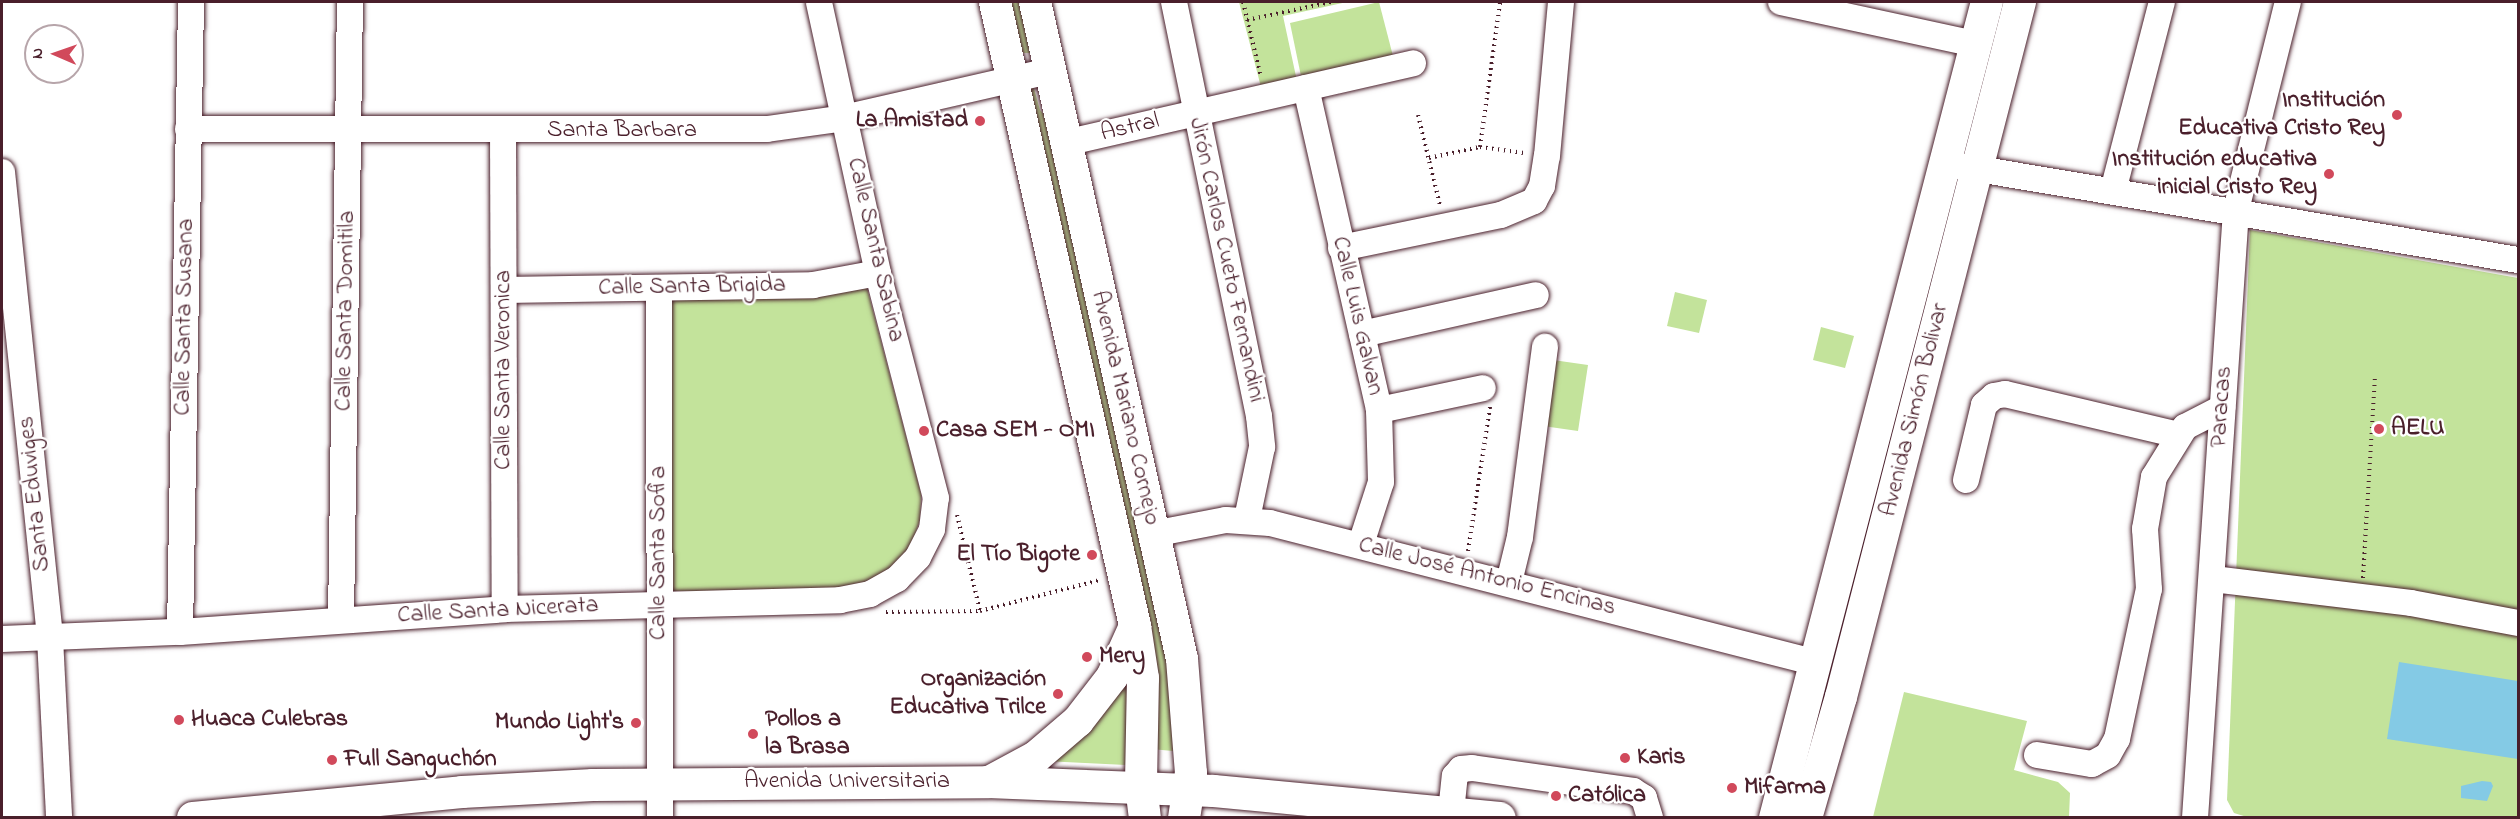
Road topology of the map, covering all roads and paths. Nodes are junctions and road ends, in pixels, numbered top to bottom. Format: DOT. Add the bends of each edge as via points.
graph roads {
  1 [pos="190,2"];
  2 [pos="350,2"];
  3 [pos="819,2"];
  4 [pos="995,2"];
  5 [pos="1035,2"];
  6 [pos="1174,2"];
  7 [pos="1244,2"];
  8 [pos="1332,2"];
  9 [pos="1500,2"];
  10 [pos="1561,2"];
  11 [pos="1780,2"];
  12 [pos="1987,2"];
  13 [pos="2020,2"];
  14 [pos="2162,2"];
  15 [pos="2288,2"];
  16 [pos="1808,4"];
  17 [pos="1865,10"];
  18 [pos="1247,20"];
  19 [pos="1975,44"];
  20 [pos="1413,63"];
  21 [pos="1049,70"];
  22 [pos="1011,80"];
  23 [pos="1306,88"];
  24 [pos="1266,97"];
  25 [pos="1196,114"];
  26 [pos="1418,115"];
  27 [pos="844,118"];
  28 [pos="348,128"];
  29 [pos="188,129"];
  30 [pos="503,131"];
  31 [pos="1065,143"];
  32 [pos="1480,147"];
  33 [pos="1547,156"];
  34 [pos="1429,158"];
  35 [pos="1961,166"];
  36 [pos="2,172"];
  37 [pos="2113,191"];
  38 [pos="2236,210"];
  39 [pos="1445,227"];
  40 [pos="1341,248"];
  41 [pos="2518,260"];
  42 [pos="878,273"];
  43 [pos="659,289"];
  44 [pos="504,290"];
  45 [pos="1536,294"];
  46 [pos="1362,334"];
  47 [pos="1545,347"];
  48 [pos="2375,375"];
  49 [pos="1483,388"];
  50 [pos="1887,396"];
  51 [pos="1917,403"];
  52 [pos="2222,408"];
  53 [pos="1379,410"];
  54 [pos="2178,435"];
  55 [pos="1966,480"];
  56 [pos="936,498"];
  57 [pos="1247,519"];
  58 [pos="1153,534"];
  59 [pos="1361,544"];
  60 [pos="1465,570"];
  61 [pos="1123,574"];
  62 [pos="2213,579"];
  63 [pos="1509,582"];
  64 [pos="2362,596"];
  65 [pos="659,605"];
  66 [pos="505,609"];
  67 [pos="980,611"];
  68 [pos="876,612"];
  69 [pos="1829,618"];
  70 [pos="341,620"];
  71 [pos="2518,623"];
  72 [pos="1860,625"];
  73 [pos="1135,626"];
  74 [pos="180,632"];
  75 [pos="50,638"];
  76 [pos="2,639"];
  77 [pos="1817,663"];
  78 [pos="1841,697"];
  79 [pos="2037,755"];
  80 [pos="988,782"];
  81 [pos="660,783"];
  82 [pos="1141,786"];
  83 [pos="1187,803"];
  84 [pos="1303,807"];
  85 [pos="1451,812"];
  86 [pos="59,818"];
  87 [pos="193,818"];
  88 [pos="660,818"];
  89 [pos="1145,818"];
  90 [pos="1500,818"];
  91 [pos="1650,818"];
  92 [pos="1774,818"];
  93 [pos="1806,818"];
  94 [pos="1827,818"];
  95 [pos="2194,818"];
  1 -- 29 [label="street, Calle Santa Susana"];
  2 -- 28 [label="street, Calle Santa Domitila"];
  3 -- 27 [label="street, Calle Santa Sabina"];
  4 -- 22 [label="main road, Avenida Mariano Cornejo"];
  5 -- 21 [label="main road, Avenida Mariano Cornejo"];
  6 -- 25 [label="street, Jirón Carlos Cueto Fernandini"];
  7 -- 18 [label="path"];
  8 -- 18 [label="path"];
  9 -- 32 [label="path"];
  10 -- 33 [label="street"];
  11 -- 16 [label="street"];
  12 -- 19 [label="main road, Avenida Simón Bolivar"];
  13 -- 35 [label="main road, Avenida Simón Bolivar"];
  14 -- 37 [label="street"];
  15 -- 38 [label="street, Paracas"];
  16 -- 17 [label="street"];
  17 -- 19 [label="street"];
  18 -- 24 [label="path"];
  19 -- 35 [label="main road, Avenida Simón Bolivar"];
  20 -- 23 [label="street, Astral"];
  21 -- 22 [label="street, Santa Barbara"];
  21 -- 31 [label="main road, Avenida Mariano Cornejo"];
  22 -- 27 [label="street, Santa Barbara"];
  22 -- 61 [label="main road, Avenida Mariano Cornejo"];
  23 -- 24 [label="street, Astral"];
  23 -- 40 [label="street, Calle Luis Galvan"];
  24 -- 25 [label="street, Astral"];
  25 -- 31 [label="street, Astral"];
  25 -- 57 [label="street, Jirón Carlos Cueto Fernandini" via="1259,416 1262,447"];
  26 -- 34 [label="path"];
  27 -- 30 [label="street, Santa Barbara" via="767,129"];
  27 -- 42 [label="street, Calle Santa Sabina"];
  28 -- 29 [label="street, Santa Barbara"];
  28 -- 30 [label="street, Santa Barbara"];
  28 -- 70 [label="street, Calle Santa Domitila"];
  29 -- 74 [label="street, Calle Santa Susana"];
  30 -- 44 [label="street, Calle Santa Veronica"];
  31 -- 58 [label="main road, Avenida Mariano Cornejo"];
  32 -- 33 [label="path"];
  32 -- 34 [label="path"];
  33 -- 39 [label="street" via="1542,186 1534,201 1518,211"];
  34 -- 39 [label="path"];
  35 -- 37 [label="street"];
  35 -- 50 [label="main road, Avenida Simón Bolivar"];
  35 -- 51 [label="main road, Avenida Simón Bolivar"];
  36 -- 75 [label="street, Santa Eduviges"];
  37 -- 38 [label="street"];
  38 -- 41 [label="street"];
  38 -- 52 [label="street, Paracas"];
  39 -- 40 [label="street"];
  40 -- 46 [label="street, Calle Luis Galvan"];
  42 -- 43 [label="street, Calle Santa Brigida" via="813,285"];
  42 -- 56 [label="street, Calle Santa Sabina"];
  43 -- 44 [label="street, Calle Santa Brigida"];
  43 -- 65 [label="street, Calle Santa Sofia"];
  44 -- 66 [label="street, Calle Santa Veronica"];
  45 -- 46 [label="street"];
  46 -- 53 [label="street, Calle Luis Galvan"];
  47 -- 63 [label="street" via="1520,537"];
  48 -- 64 [label="path"];
  49 -- 53 [label="street"];
  49 -- 60 [label="path" via="1490,397 1490,410"];
  50 -- 51 [label="main road"];
  50 -- 69 [label="main road, Avenida Simón Bolivar"];
  51 -- 72 [label="main road, Avenida Simón Bolivar"];
  52 -- 54 [label="street" via="2185,427"];
  52 -- 62 [label="street, Paracas"];
  53 -- 59 [label="street, Calle Luis Galvan" via="1381,482"];
  54 -- 55 [label="street" via="2005,394 1994,396 1984,405"];
  54 -- 79 [label="street" via="2154,477 2145,529 2149,589 2117,739 2108,755 2092,764"];
  56 -- 65 [label="street, Calle Santa Nicerata" via="932,529 918,556 897,579 870,594 840,600"];
  56 -- 67 [label="path" via="952,494"];
  57 -- 58 [label="street, Calle José Antonio Encinas"];
  57 -- 59 [label="street, Calle José Antonio Encinas"];
  58 -- 83 [label="main road, Avenida Mariano Cornejo" via="1182,659"];
  59 -- 60 [label="street, Calle José Antonio Encinas"];
  60 -- 63 [label="street, Calle José Antonio Encinas"];
  61 -- 67 [label="path"];
  61 -- 73 [label="main road, Avenida Mariano Cornejo"];
  62 -- 64 [label="street"];
  62 -- 95 [label="street, Paracas"];
  63 -- 77 [label="street, Calle José Antonio Encinas"];
  64 -- 71 [label="street"];
  65 -- 66 [label="street, Calle Santa Nicerata"];
  65 -- 81 [label="street, Calle Santa Sofia"];
  66 -- 70 [label="street, Calle Santa Nicerata"];
  67 -- 68 [label="path"];
  69 -- 72 [label="main road"];
  69 -- 77 [label="main road, Avenida Simón Bolivar"];
  70 -- 74 [label="street, Calle Santa Nicerata"];
  72 -- 78 [label="main road, Avenida Simón Bolivar"];
  73 -- 80 [label="main road" via="1112,677 1078,722 1036,757"];
  73 -- 82 [label="main road, Avenida Mariano Cornejo" via="1143,678"];
  74 -- 75 [label="street, Calle Santa Nicerata"];
  75 -- 76 [label="street, Calle Santa Nicerata"];
  75 -- 86 [label="street, Santa Eduviges"];
  77 -- 92 [label="main road, Avenida Simón Bolivar"];
  78 -- 93 [label="main road, Avenida Simón Bolivar"];
  78 -- 94 [label="main road" via="1829,768"];
  80 -- 81 [label="main road, Avenida Universitaria"];
  80 -- 82 [label="main road, Avenida Universitaria"];
  81 -- 87 [label="main road, Avenida Universitaria" via="462,792"];
  81 -- 88 [label="street, Calle Santa Sofia"];
  82 -- 83 [label="main road, Avenida Universitaria"];
  82 -- 89 [label="main road, Avenida Mariano Cornejo"];
  83 -- 84 [label="main road, Avenida Universitaria"];
  84 -- 85 [label="main road, Avenida Universitaria"];
  85 -- 90 [label="main road, Avenida Universitaria"];
  85 -- 91 [label="street" via="1455,776 1461,769 1472,768 1633,791 1644,798"];
}
